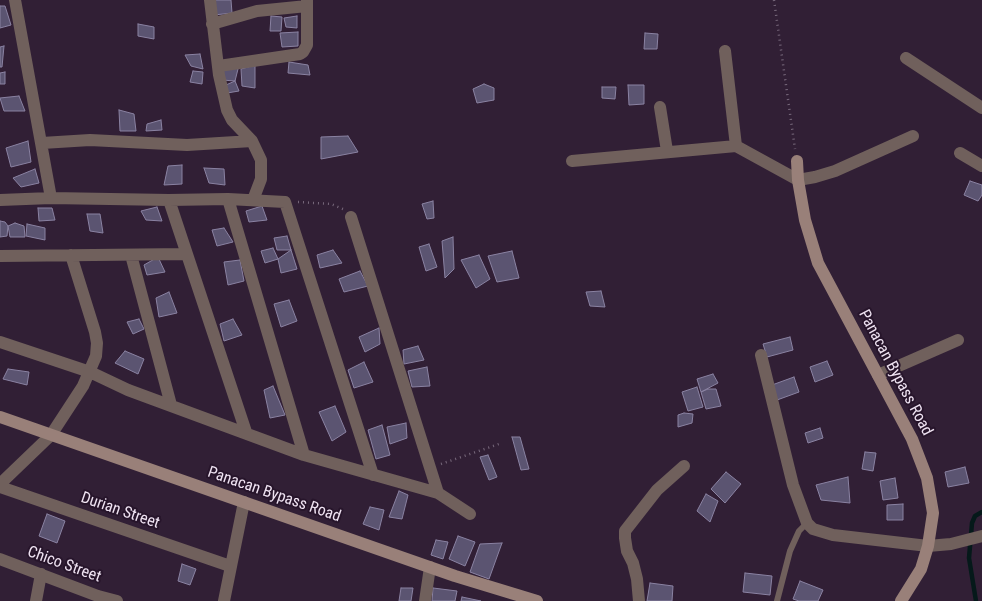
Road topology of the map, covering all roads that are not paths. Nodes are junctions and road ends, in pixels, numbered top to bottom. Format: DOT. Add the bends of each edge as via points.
graph roads {
  1 [pos="15,0"];
  2 [pos="210,0"];
  3 [pos="307,3"];
  4 [pos="257,5"];
  5 [pos="212,24"];
  6 [pos="725,51"];
  7 [pos="906,58"];
  8 [pos="219,66"];
  9 [pos="660,107"];
  10 [pos="982,108"];
  11 [pos="913,136"];
  12 [pos="252,141"];
  13 [pos="42,143"];
  14 [pos="736,146"];
  15 [pos="667,152"];
  16 [pos="960,154"];
  17 [pos="572,161"];
  18 [pos="797,161"];
  19 [pos="982,166"];
  20 [pos="798,180"];
  21 [pos="51,198"];
  22 [pos="228,199"];
  23 [pos="0,200"];
  24 [pos="169,200"];
  25 [pos="253,200"];
  26 [pos="351,217"];
  27 [pos="187,254"];
  28 [pos="70,255"];
  29 [pos="131,255"];
  30 [pos="0,256"];
  31 [pos="958,340"];
  32 [pos="0,342"];
  33 [pos="761,355"];
  34 [pos="90,372"];
  35 [pos="878,375"];
  36 [pos="171,405"];
  37 [pos="0,417"];
  38 [pos="246,432"];
  39 [pos="51,435"];
  40 [pos="304,455"];
  41 [pos="684,466"];
  42 [pos="373,475"];
  43 [pos="0,485"];
  44 [pos="438,493"];
  45 [pos="244,502"];
  46 [pos="470,514"];
  47 [pos="807,523"];
  48 [pos="981,537"];
  49 [pos="928,546"];
  50 [pos="0,559"];
  51 [pos="230,566"];
  52 [pos="430,567"];
  53 [pos="41,574"];
  54 [pos="98,598"];
  55 [pos="36,601"];
  56 [pos="117,601"];
  57 [pos="224,601"];
  58 [pos="425,601"];
  59 [pos="537,601"];
  60 [pos="638,601"];
  61 [pos="777,601"];
  62 [pos="901,601"];
  1 -- 13 [label="street"];
  2 -- 5 [label="street"];
  3 -- 4 [label="street"];
  3 -- 8 [label="street" via="303,52"];
  4 -- 5 [label="street"];
  5 -- 8 [label="street"];
  6 -- 14 [label="street"];
  7 -- 10 [label="street"];
  8 -- 12 [label="street" via="227,110"];
  9 -- 15 [label="street"];
  11 -- 20 [label="street" via="835,171"];
  12 -- 13 [label="street" via="187,145 90,140"];
  12 -- 25 [label="street" via="262,170"];
  13 -- 21 [label="street"];
  14 -- 15 [label="street"];
  14 -- 20 [label="street"];
  15 -- 17 [label="street"];
  16 -- 19 [label="street"];
  18 -- 20 [label="main road, Panacan Bypass Road"];
  20 -- 35 [label="main road, Panacan Bypass Road" via="805,220 818,263"];
  21 -- 23 [label="street"];
  21 -- 24 [label="street"];
  22 -- 24 [label="street"];
  22 -- 25 [label="street"];
  22 -- 40 [label="street"];
  24 -- 27 [label="street"];
  25 -- 42 [label="street" via="286,202"];
  26 -- 44 [label="street"];
  27 -- 29 [label="street"];
  27 -- 38 [label="street"];
  28 -- 29 [label="street"];
  28 -- 30 [label="street"];
  28 -- 34 [label="street" via="97,343"];
  29 -- 36 [label="street"];
  31 -- 35 [label="street"];
  32 -- 34 [label="street"];
  33 -- 47 [label="street" via="793,485"];
  34 -- 36 [label="street"];
  34 -- 39 [label="street"];
  35 -- 49 [label="main road, Panacan Bypass Road" via="912,439 927,478 933,513"];
  36 -- 38 [label="street"];
  37 -- 39 [label="main road, Panacan Bypass Road"];
  38 -- 40 [label="street"];
  39 -- 43 [label="street"];
  39 -- 45 [label="main road, Panacan Bypass Road"];
  40 -- 42 [label="street"];
  41 -- 60 [label="street" via="657,490 625,531"];
  42 -- 44 [label="street"];
  43 -- 51 [label="street, Durian Street"];
  44 -- 46 [label="street"];
  45 -- 51 [label="street"];
  45 -- 52 [label="main road, Panacan Bypass Road"];
  47 -- 49 [label="street" via="813,529 833,536"];
  47 -- 61 [label="lane" via="790,550"];
  48 -- 49 [label="street"];
  49 -- 62 [label="main road, Panacan Bypass Road" via="921,569"];
  50 -- 53 [label="street, Chico Street"];
  51 -- 57 [label="street"];
  52 -- 58 [label="street"];
  52 -- 59 [label="main road, Panacan Bypass Road"];
  53 -- 54 [label="street, Chico Street"];
  53 -- 55 [label="street"];
  54 -- 56 [label="street, Chico Street"];
}
